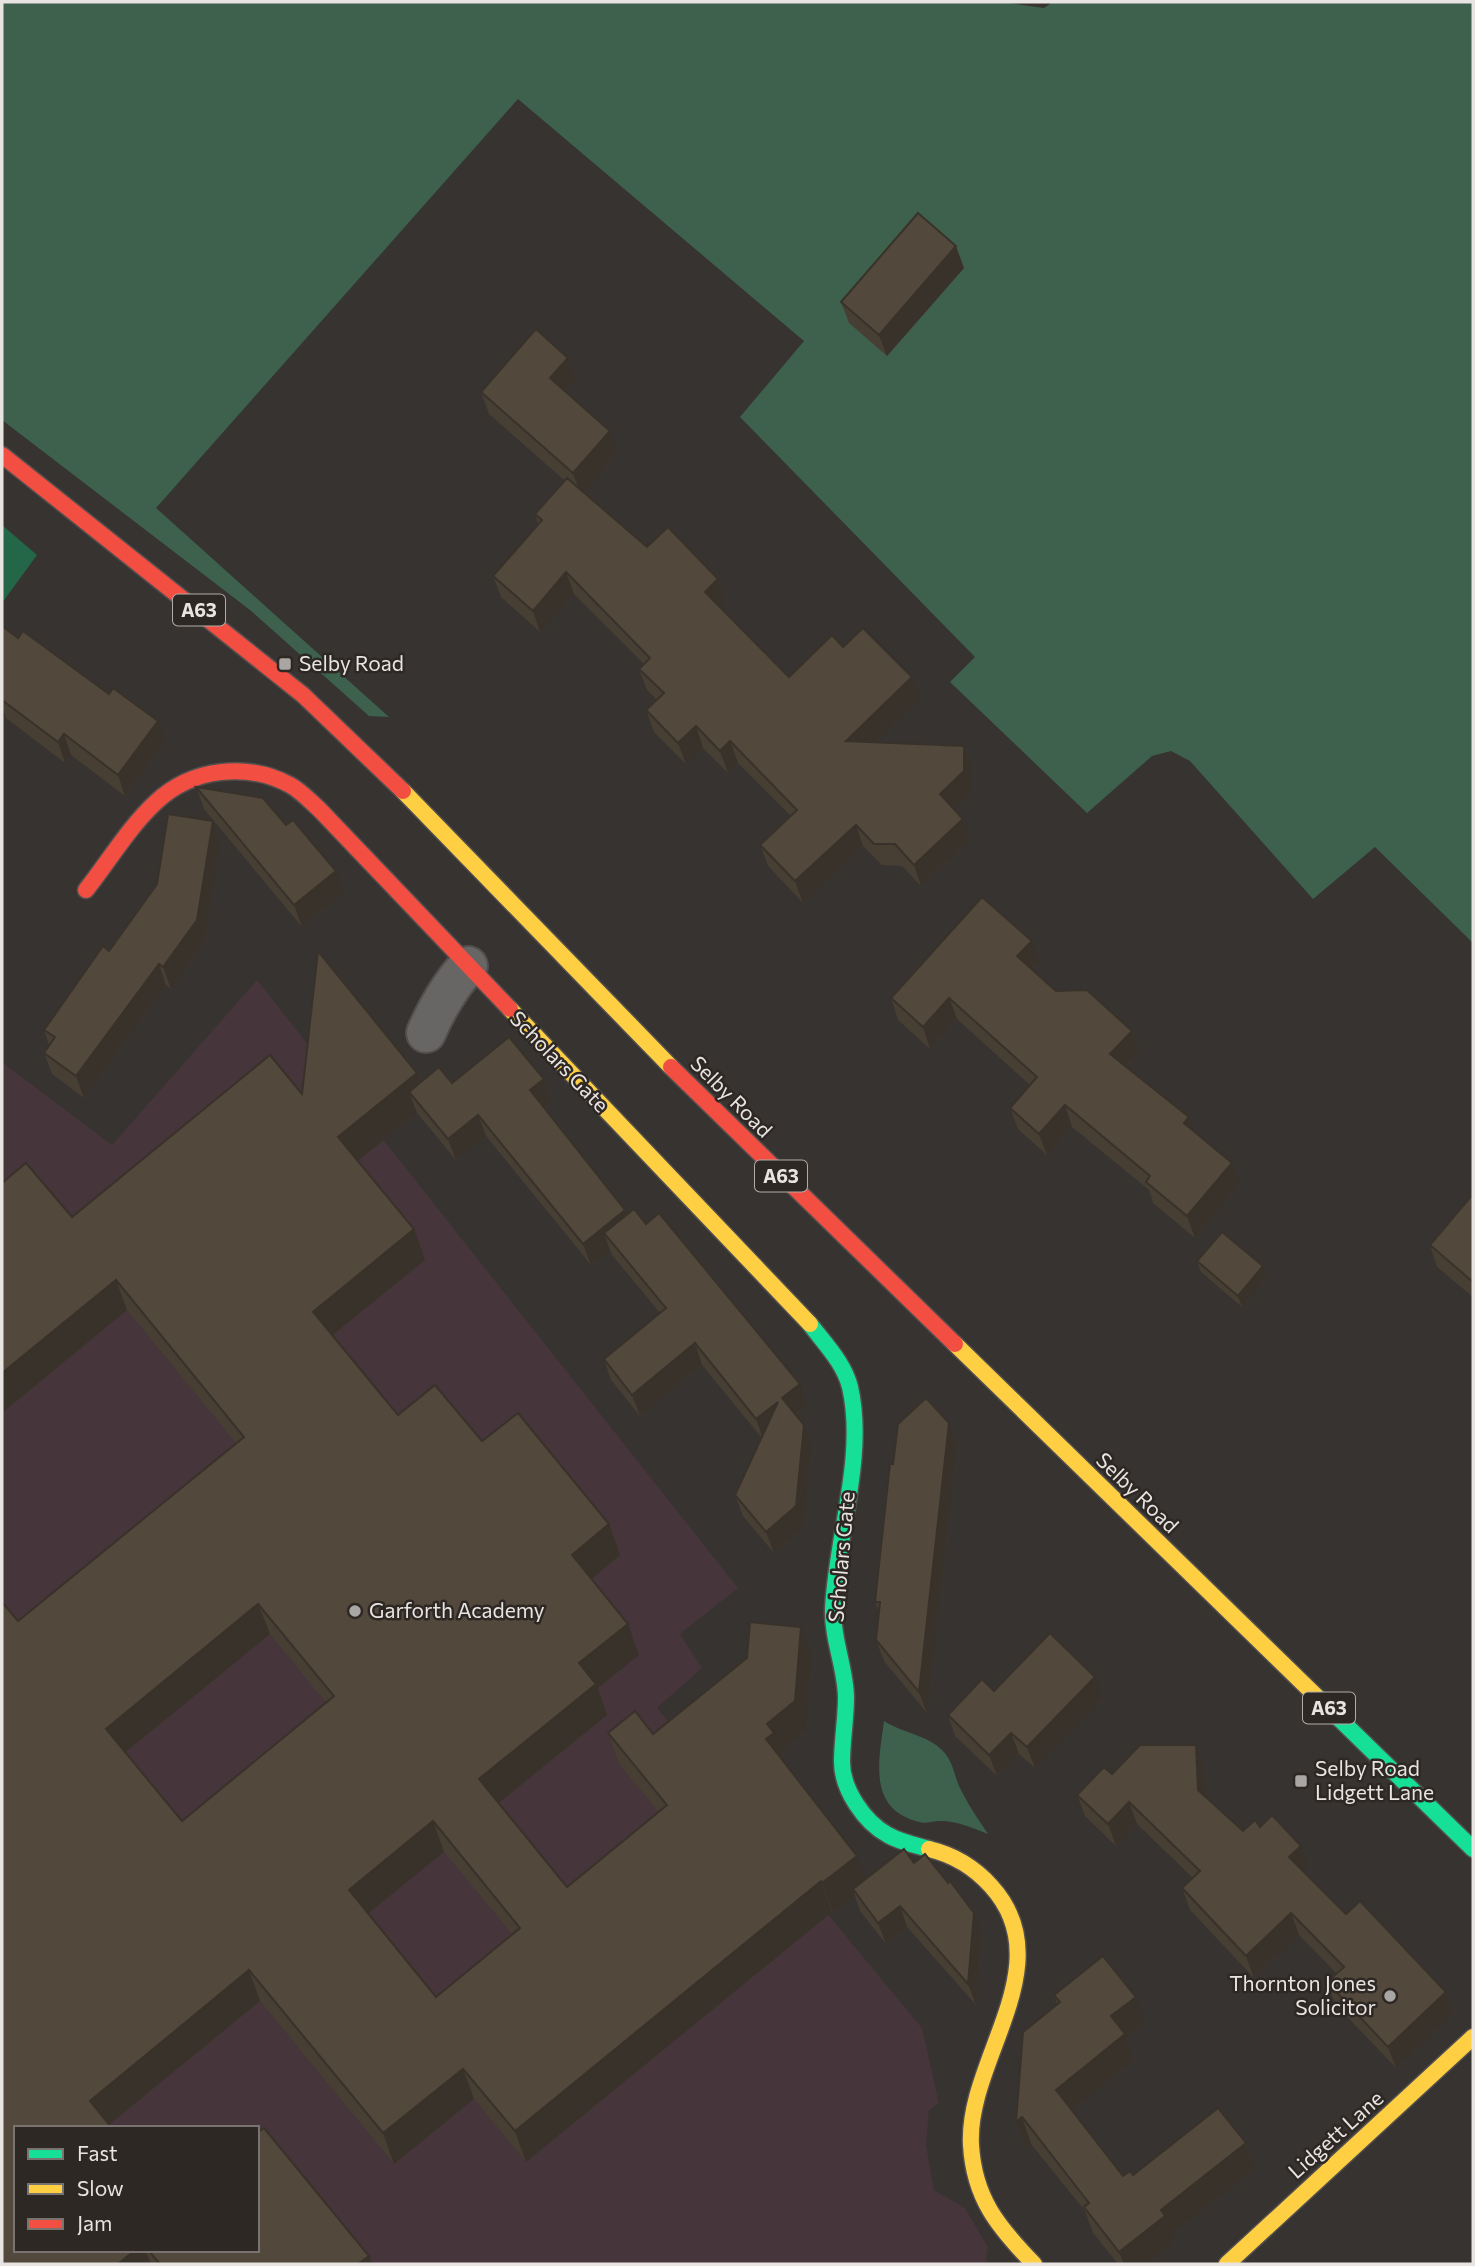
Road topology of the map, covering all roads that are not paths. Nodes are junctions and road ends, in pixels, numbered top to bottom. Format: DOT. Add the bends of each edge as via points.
graph roads {
  1 [pos="2,455"];
  2 [pos="86,890"];
  3 [pos="468,966"];
  4 [pos="426,1032"];
  5 [pos="1473,1849"];
  6 [pos="1473,2037"];
  7 [pos="1034,2264"];
  8 [pos="1227,2264"];
  1 -- 5 [label="main road, Selby Road / A63" via="293,687 388,775 687,1083"];
  2 -- 3 [label="main road, Scholars Gate" via="157,801 188,780 222,770 258,772 292,786 319,809"];
  3 -- 4 [label="street" via="441,1000"];
  3 -- 7 [label="main road, Scholars Gate" via="808,1322 844,1369 850,1388 853,1454 833,1610 846,1694 842,1764 849,1792 865,1816 887,1835 946,1853 977,1871 1001,1897 1015,1930 1019,1965 972,2113 971,2144 975,2175 986,2204 1002,2231"];
  6 -- 8 [label="main road, Lidgett Lane"];
}
